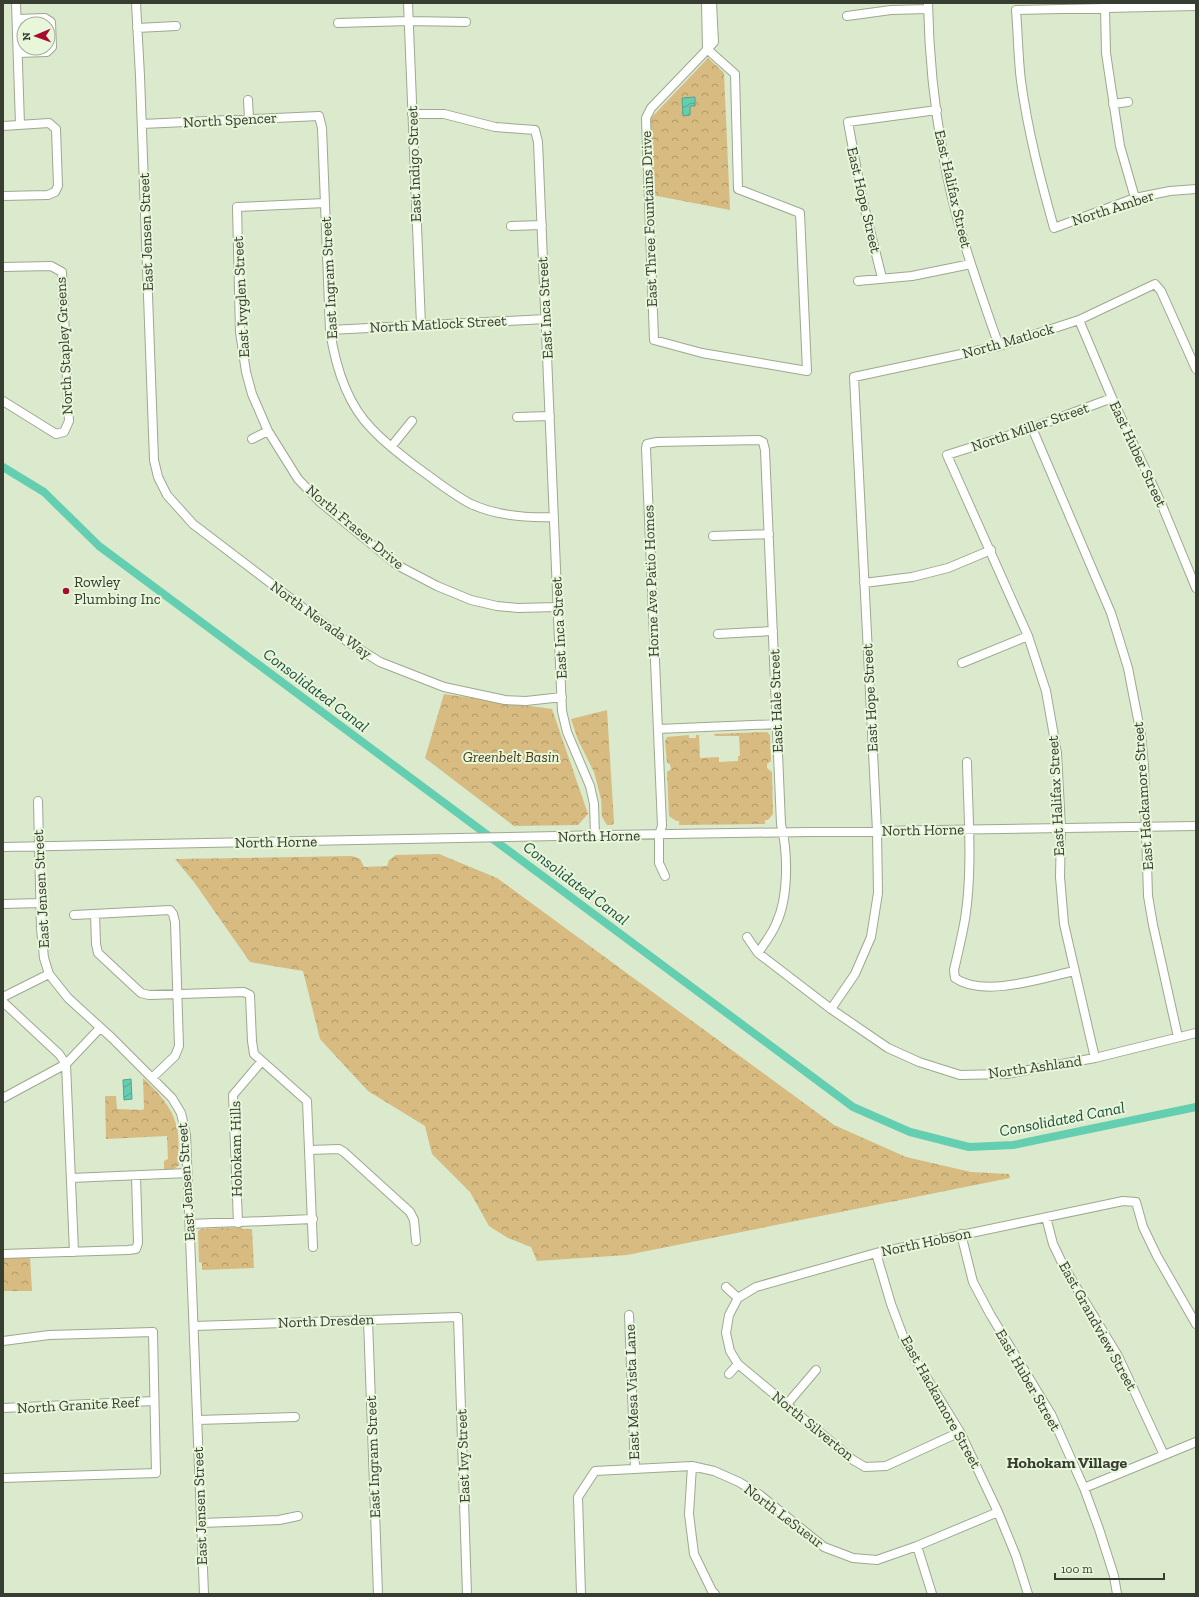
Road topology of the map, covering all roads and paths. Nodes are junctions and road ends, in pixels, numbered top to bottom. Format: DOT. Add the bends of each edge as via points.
graph roads {
  1 [pos="16,3"];
  2 [pos="136,3"];
  3 [pos="408,3"];
  4 [pos="706,3"];
  5 [pos="712,3"];
  6 [pos="928,6"];
  7 [pos="1196,6"];
  8 [pos="1105,8"];
  9 [pos="17,16"];
  10 [pos="847,16"];
  11 [pos="409,21"];
  12 [pos="466,22"];
  13 [pos="338,23"];
  14 [pos="176,26"];
  15 [pos="137,28"];
  16 [pos="707,49"];
  17 [pos="18,56"];
  18 [pos="248,100"];
  19 [pos="1128,102"];
  20 [pos="1113,104"];
  21 [pos="937,110"];
  22 [pos="412,114"];
  23 [pos="319,116"];
  24 [pos="249,118"];
  25 [pos="142,124"];
  26 [pos="20,125"];
  27 [pos="3,126"];
  28 [pos="1196,189"];
  29 [pos="3,196"];
  30 [pos="1135,198"];
  31 [pos="325,203"];
  32 [pos="542,225"];
  33 [pos="511,226"];
  34 [pos="971,264"];
  35 [pos="3,267"];
  36 [pos="882,278"];
  37 [pos="858,281"];
  38 [pos="546,319"];
  39 [pos="1079,320"];
  40 [pos="421,325"];
  41 [pos="330,330"];
  42 [pos="999,346"];
  43 [pos="1196,369"];
  44 [pos="854,377"];
  45 [pos="1112,398"];
  46 [pos="3,401"];
  47 [pos="550,416"];
  48 [pos="517,418"];
  49 [pos="412,421"];
  50 [pos="1032,428"];
  51 [pos="268,431"];
  52 [pos="252,439"];
  53 [pos="763,442"];
  54 [pos="391,447"];
  55 [pos="947,455"];
  56 [pos="154,460"];
  57 [pos="554,517"];
  58 [pos="768,534"];
  59 [pos="713,536"];
  60 [pos="991,550"];
  61 [pos="864,583"];
  62 [pos="1196,588"];
  63 [pos="557,607"];
  64 [pos="773,631"];
  65 [pos="718,634"];
  66 [pos="1028,636"];
  67 [pos="962,663"];
  68 [pos="562,697"];
  69 [pos="777,724"];
  70 [pos="658,729"];
  71 [pos="967,762"];
  72 [pos="38,801"];
  73 [pos="1196,826"];
  74 [pos="1061,828"];
  75 [pos="1146,828"];
  76 [pos="968,829"];
  77 [pos="877,831"];
  78 [pos="783,833"];
  79 [pos="659,835"];
  80 [pos="595,836"];
  81 [pos="39,846"];
  82 [pos="3,847"];
  83 [pos="665,876"];
  84 [pos="40,903"];
  85 [pos="3,904"];
  86 [pos="95,914"];
  87 [pos="74,916"];
  88 [pos="747,938"];
  89 [pos="758,953"];
  90 [pos="1074,971"];
  91 [pos="49,974"];
  92 [pos="178,994"];
  93 [pos="3,997"];
  94 [pos="3,1002"];
  95 [pos="831,1008"];
  96 [pos="100,1028"];
  97 [pos="1196,1033"];
  98 [pos="1178,1037"];
  99 [pos="1095,1058"];
  100 [pos="262,1061"];
  101 [pos="66,1064"];
  102 [pos="152,1078"];
  103 [pos="3,1098"];
  104 [pos="310,1150"];
  105 [pos="188,1173"];
  106 [pos="136,1176"];
  107 [pos="71,1178"];
  108 [pos="1046,1217"];
  109 [pos="313,1219"];
  110 [pos="238,1223"];
  111 [pos="190,1224"];
  112 [pos="961,1234"];
  113 [pos="416,1242"];
  114 [pos="313,1247"];
  115 [pos="74,1252"];
  116 [pos="876,1253"];
  117 [pos="3,1254"];
  118 [pos="726,1287"];
  119 [pos="738,1298"];
  120 [pos="629,1315"];
  121 [pos="458,1317"];
  122 [pos="368,1320"];
  123 [pos="1196,1324"];
  124 [pos="194,1326"];
  125 [pos="3,1341"];
  126 [pos="738,1364"];
  127 [pos="816,1370"];
  128 [pos="729,1374"];
  129 [pos="154,1401"];
  130 [pos="787,1404"];
  131 [pos="3,1408"];
  132 [pos="295,1417"];
  133 [pos="197,1420"];
  134 [pos="960,1432"];
  135 [pos="1196,1442"];
  136 [pos="1164,1455"];
  137 [pos="692,1466"];
  138 [pos="635,1469"];
  139 [pos="3,1478"];
  140 [pos="1084,1488"];
  141 [pos="998,1512"];
  142 [pos="298,1516"];
  143 [pos="201,1523"];
  144 [pos="917,1546"];
  145 [pos="204,1594"];
  146 [pos="378,1594"];
  147 [pos="467,1594"];
  148 [pos="581,1594"];
  149 [pos="715,1594"];
  150 [pos="932,1594"];
  151 [pos="1028,1594"];
  152 [pos="1117,1594"];
  1 -- 9 [label="street"];
  2 -- 15 [label="street, East Jensen Street"];
  3 -- 11 [label="street, East Indigo Street"];
  4 -- 16 [label="street"];
  5 -- 16 [label="street, East Three Fountains Drive" via="714,42"];
  6 -- 10 [label="street"];
  6 -- 21 [label="street, East Halifax Street"];
  7 -- 8 [label="street"];
  8 -- 20 [label="street" via="1106,53"];
  8 -- 30 [label="street, North Amber" via="1016,10 1021,79 1028,124 1037,169 1054,228"];
  11 -- 12 [label="street"];
  11 -- 13 [label="street"];
  11 -- 22 [label="street, East Indigo Street"];
  14 -- 15 [label="street"];
  15 -- 25 [label="street, East Jensen Street"];
  16 -- 16 [label="street, East Three Fountains Drive" via="735,74 738,189 800,213 807,371 702,353 654,340 646,118 651,108"];
  17 -- 26 [label="street"];
  18 -- 24 [label="street"];
  19 -- 20 [label="street"];
  20 -- 30 [label="street" via="1120,146"];
  21 -- 34 [label="street, East Halifax Street" via="943,155 956,214"];
  21 -- 36 [label="street, East Hope Street" via="848,122 862,198"];
  22 -- 32 [label="street, East Inca Street" via="444,114 495,127 535,130 538,142"];
  22 -- 40 [label="street, East Indigo Street"];
  23 -- 24 [label="street, North Spencer"];
  23 -- 31 [label="street, East Ingram Street" via="322,128"];
  24 -- 25 [label="street, North Spencer"];
  25 -- 56 [label="street, East Jensen Street"];
  26 -- 27 [label="street"];
  26 -- 29 [label="street" via="49,123 56,129 58,186 48,195"];
  28 -- 30 [label="street, North Amber"];
  31 -- 41 [label="street, East Ingram Street"];
  31 -- 51 [label="street, East Ivyglen Street" via="237,207 242,354 252,394"];
  32 -- 33 [label="street"];
  32 -- 38 [label="street, East Inca Street"];
  34 -- 36 [label="street" via="912,276"];
  34 -- 42 [label="street, East Halifax Street"];
  35 -- 46 [label="street, North Stapley Greens" via="51,266 62,272 69,421 64,432 56,434"];
  36 -- 37 [label="street"];
  38 -- 40 [label="street, North Matlock Street"];
  38 -- 47 [label="street, East Inca Street"];
  39 -- 42 [label="street, North Matlock"];
  39 -- 43 [label="street, North Matlock" via="1155,284 1161,291"];
  39 -- 45 [label="street, East Huber Street"];
  40 -- 41 [label="street, North Matlock Street"];
  41 -- 54 [label="street, East Ingram Street" via="332,348 349,396 370,428"];
  42 -- 44 [label="street, North Matlock"];
  44 -- 61 [label="street, East Hope Street"];
  45 -- 50 [label="street, North Miller Street"];
  45 -- 62 [label="street, East Huber Street" via="1161,503"];
  47 -- 48 [label="street"];
  47 -- 57 [label="street, East Inca Street"];
  49 -- 54 [label="street"];
  50 -- 55 [label="street, North Miller Street"];
  50 -- 75 [label="street, East Hackamore Street" via="1111,613 1128,668 1141,735"];
  51 -- 52 [label="street"];
  51 -- 63 [label="street, North Fraser Drive" via="298,479 320,502 398,565 437,586 471,600 518,608"];
  53 -- 58 [label="street, East Hale Street"];
  53 -- 70 [label="street, Horne Ave Patio Homes" via="746,440 647,444"];
  54 -- 57 [label="street, East Ingram Street" via="471,504 514,516"];
  55 -- 60 [label="street, East Halifax Street"];
  56 -- 68 [label="street, North Nevada Way" via="158,477 167,495 193,524 348,642 380,662 444,687 492,697 526,701"];
  57 -- 63 [label="street, East Inca Street"];
  58 -- 59 [label="street"];
  58 -- 64 [label="street, East Hale Street"];
  60 -- 61 [label="street" via="948,568 912,577"];
  60 -- 66 [label="street, East Halifax Street"];
  61 -- 77 [label="street, East Hope Street"];
  63 -- 68 [label="street, East Inca Street"];
  64 -- 65 [label="street"];
  64 -- 69 [label="street, East Hale Street"];
  66 -- 67 [label="street"];
  66 -- 74 [label="street, East Halifax Street" via="1046,691 1057,753"];
  68 -- 80 [label="street, East Inca Street" via="563,720 590,786 594,804"];
  69 -- 70 [label="street"];
  69 -- 78 [label="street, East Hale Street"];
  70 -- 79 [label="street, Horne Ave Patio Homes" via="662,826"];
  71 -- 76 [label="street"];
  72 -- 81 [label="street, East Jensen Street"];
  73 -- 75 [label="street, North Horne"];
  74 -- 75 [label="street, North Horne"];
  74 -- 76 [label="street, North Horne"];
  74 -- 90 [label="street, East Halifax Street" via="1060,877 1064,924"];
  75 -- 98 [label="street, East Hackamore Street" via="1149,903"];
  76 -- 77 [label="street, North Horne"];
  76 -- 90 [label="street" via="965,918 954,970 955,978 961,983 981,986 1012,985"];
  77 -- 78 [label="street, North Horne"];
  77 -- 95 [label="street, East Hope Street" via="878,894 871,937 854,974"];
  78 -- 79 [label="street, North Horne"];
  78 -- 89 [label="street, East Hale Street" via="786,891 776,924"];
  79 -- 80 [label="street, North Horne"];
  79 -- 83 [label="street, Horne Ave Patio Homes" via="658,863"];
  80 -- 81 [label="street, North Horne"];
  81 -- 82 [label="street, North Horne"];
  81 -- 84 [label="street, East Jensen Street"];
  84 -- 85 [label="street"];
  84 -- 91 [label="street, East Jensen Street" via="43,951"];
  86 -- 87 [label="street"];
  86 -- 92 [label="street" via="98,953 141,993"];
  86 -- 92 [label="street" via="170,910 175,922"];
  88 -- 89 [label="street, North Ashland"];
  89 -- 95 [label="street, North Ashland"];
  90 -- 99 [label="street, East Halifax Street"];
  91 -- 93 [label="street"];
  91 -- 96 [label="street, East Jensen Street" via="68,998"];
  92 -- 100 [label="street" via="244,992 250,995 254,1054"];
  92 -- 102 [label="street" via="179,1046 175,1056"];
  94 -- 101 [label="street" via="59,1054"];
  95 -- 99 [label="street, North Ashland" via="888,1048 919,1062 960,1075 1006,1074"];
  96 -- 101 [label="street"];
  96 -- 102 [label="street, East Jensen Street"];
  97 -- 98 [label="street, North Ashland"];
  98 -- 99 [label="street, North Ashland"];
  100 -- 104 [label="street" via="307,1101"];
  100 -- 110 [label="street, Hohokam Hills" via="233,1095"];
  101 -- 103 [label="street"];
  101 -- 107 [label="street"];
  102 -- 105 [label="street, East Jensen Street" via="172,1098 181,1113 186,1135"];
  104 -- 109 [label="street"];
  104 -- 113 [label="street" via="344,1152 410,1212 414,1220"];
  105 -- 106 [label="street"];
  105 -- 111 [label="street, East Jensen Street"];
  106 -- 107 [label="street"];
  106 -- 115 [label="street" via="136,1249"];
  107 -- 115 [label="street"];
  108 -- 112 [label="street, North Hobson"];
  108 -- 123 [label="street, North Hobson" via="1123,1201 1136,1202 1143,1227 1157,1256"];
  108 -- 136 [label="street, East Grandview Street" via="1053,1244 1064,1267 1118,1356"];
  109 -- 110 [label="street"];
  109 -- 114 [label="street"];
  110 -- 111 [label="street"];
  111 -- 124 [label="street, East Jensen Street"];
  112 -- 116 [label="street, North Hobson"];
  112 -- 140 [label="street, East Huber Street" via="973,1282 1051,1414"];
  115 -- 117 [label="street"];
  116 -- 119 [label="street, North Hobson" via="756,1287"];
  116 -- 134 [label="street, East Hackamore Street" via="906,1344"];
  118 -- 119 [label="street"];
  119 -- 126 [label="street, North Silverton" via="729,1314 726,1333 730,1351"];
  120 -- 138 [label="street, East Mesa Vista Lane"];
  121 -- 122 [label="street, North Dresden"];
  121 -- 147 [label="street, East Ivy Street"];
  122 -- 124 [label="street, North Dresden"];
  122 -- 146 [label="street, East Ingram Street"];
  124 -- 133 [label="street, East Jensen Street"];
  125 -- 129 [label="street" via="49,1336 153,1332"];
  126 -- 128 [label="street"];
  126 -- 130 [label="street, North Silverton"];
  127 -- 130 [label="street"];
  129 -- 131 [label="street, North Granite Reef"];
  129 -- 139 [label="street" via="156,1474"];
  130 -- 134 [label="street, North Silverton" via="853,1460 866,1467 886,1466"];
  132 -- 133 [label="street"];
  133 -- 143 [label="street, East Jensen Street"];
  134 -- 141 [label="street, East Hackamore Street"];
  135 -- 136 [label="street"];
  136 -- 140 [label="street"];
  137 -- 138 [label="street, North LeSueur"];
  137 -- 144 [label="street, North LeSueur" via="739,1482 824,1547 853,1558 877,1560"];
  137 -- 149 [label="street" via="689,1514 694,1554"];
  138 -- 148 [label="street, East Mesa Vista Lane" via="595,1471 578,1497"];
  140 -- 152 [label="street, East Huber Street" via="1114,1576"];
  141 -- 144 [label="street, North LeSueur"];
  141 -- 151 [label="street, East Hackamore Street"];
  142 -- 143 [label="street" via="279,1520"];
  143 -- 145 [label="street, East Jensen Street"];
  144 -- 150 [label="street"];
}
